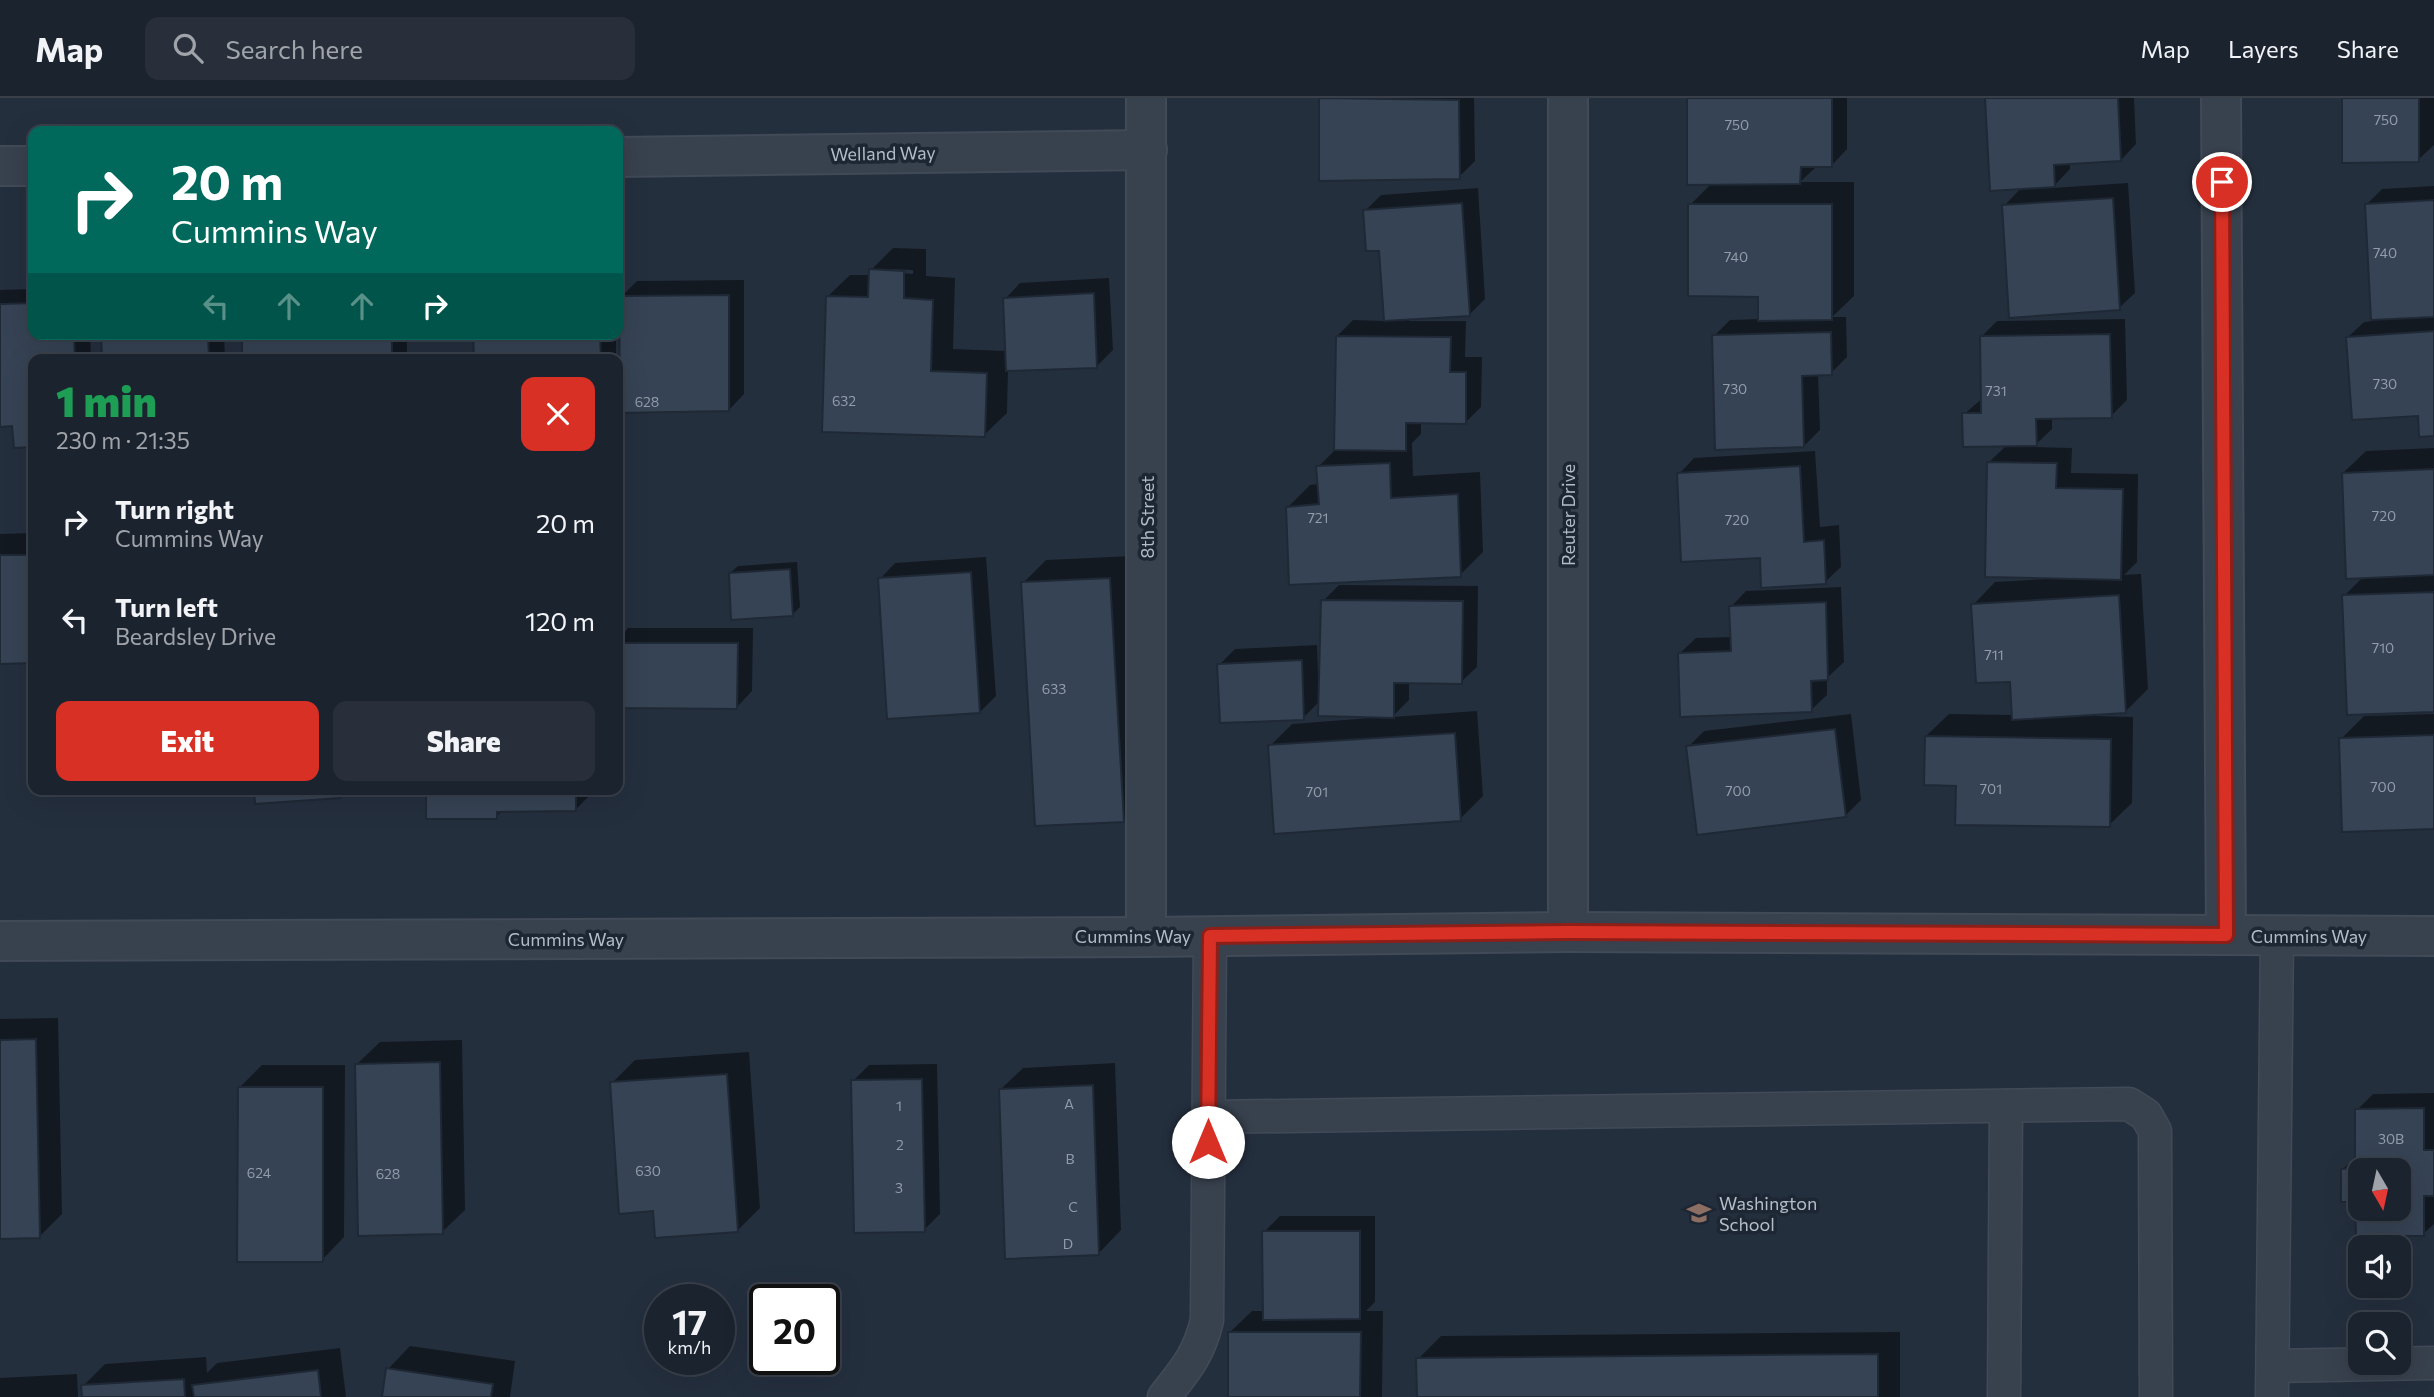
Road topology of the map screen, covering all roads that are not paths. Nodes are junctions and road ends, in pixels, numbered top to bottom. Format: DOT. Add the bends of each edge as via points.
graph roads {
  1 [pos="1146,98"];
  2 [pos="1568,98"];
  3 [pos="2221,98"];
  4 [pos="1147,149"];
  5 [pos="623,157"];
  6 [pos="0,166"];
  7 [pos="28,166"];
  8 [pos="1568,932"];
  9 [pos="2226,935"];
  10 [pos="1210,936"];
  11 [pos="2434,936"];
  12 [pos="1146,937"];
  13 [pos="2277,937"];
  14 [pos="0,941"];
  15 [pos="2006,1107"];
  16 [pos="1209,1117"];
  17 [pos="2434,1363"];
  18 [pos="2273,1366"];
  19 [pos="1164,1397"];
  20 [pos="2004,1397"];
  21 [pos="2156,1397"];
  22 [pos="2272,1397"];
  1 -- 4 [label="street, 8th Street"];
  2 -- 8 [label="street, Reuter Drive"];
  3 -- 9 [label="street"];
  4 -- 5 [label="street, Welland Way"];
  4 -- 12 [label="street, 8th Street"];
  6 -- 7 [label="street"];
  8 -- 9 [label="street, Cummins Way"];
  8 -- 10 [label="street, Cummins Way"];
  9 -- 13 [label="street, Cummins Way"];
  10 -- 12 [label="street, Cummins Way"];
  10 -- 16 [label="lane"];
  11 -- 13 [label="street, Cummins Way"];
  12 -- 14 [label="street, Cummins Way"];
  13 -- 18 [label="lane"];
  15 -- 16 [label="lane"];
  15 -- 20 [label="lane"];
  15 -- 21 [label="lane" via="2129,1104 2146,1115 2155,1131"];
  16 -- 19 [label="lane" via="1207,1320 1202,1342"];
  17 -- 18 [label="lane"];
  18 -- 22 [label="lane"];
}
